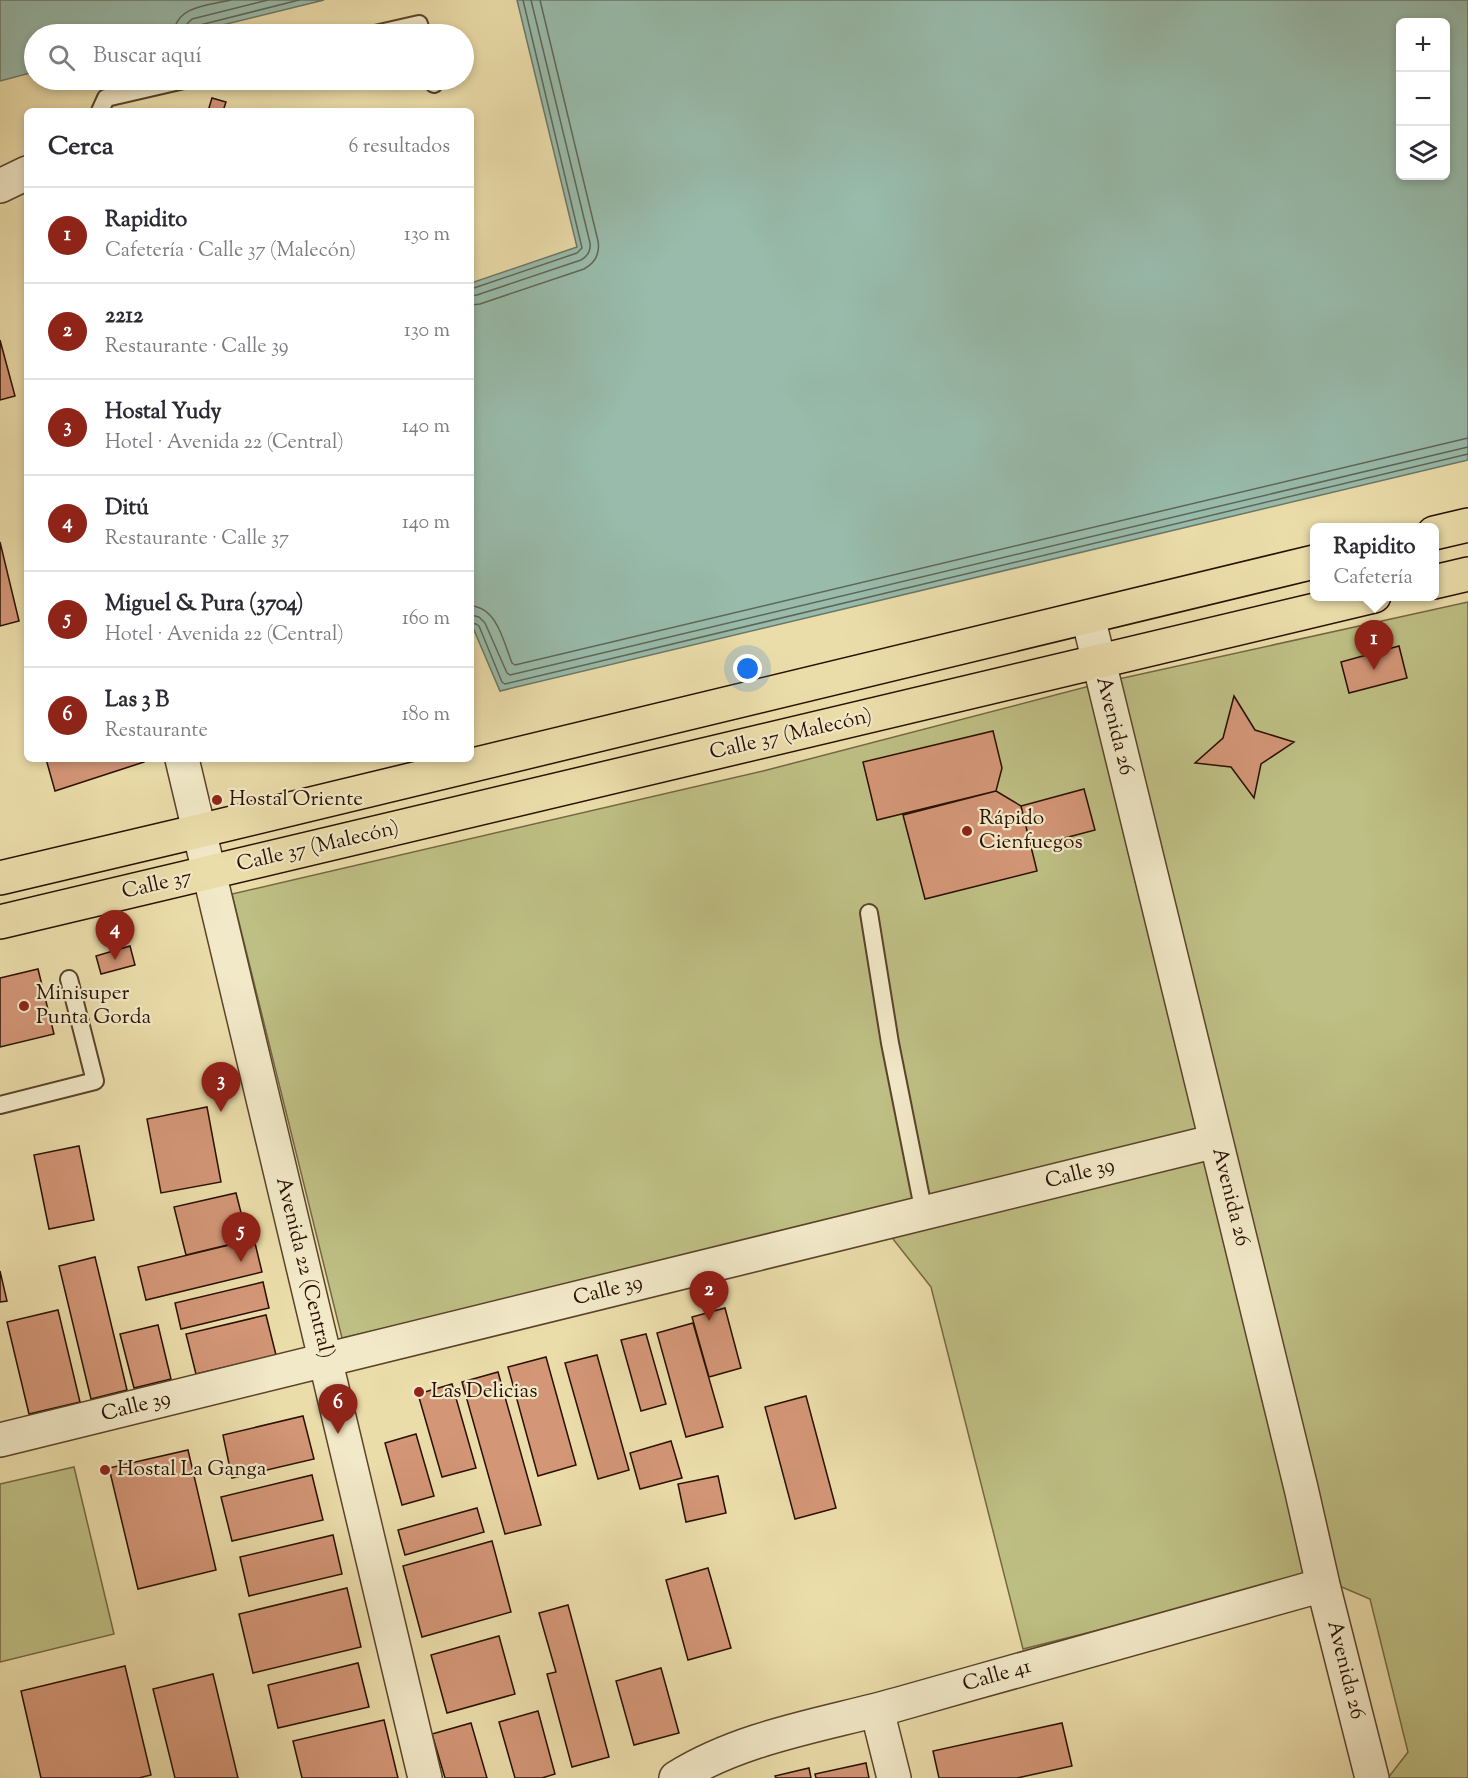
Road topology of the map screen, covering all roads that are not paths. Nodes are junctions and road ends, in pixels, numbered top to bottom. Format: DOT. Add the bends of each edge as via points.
graph roads {
  1 [pos="141,90"];
  2 [pos="101,108"];
  3 [pos="24,174"];
  4 [pos="0,186"];
  5 [pos="1468,525"];
  6 [pos="1439,532"];
  7 [pos="1310,563"];
  8 [pos="1468,574"];
  9 [pos="1439,581"];
  10 [pos="1357,601"];
  11 [pos="1088,617"];
  12 [pos="1099,662"];
  13 [pos="183,762"];
  14 [pos="199,831"];
  15 [pos="209,873"];
  16 [pos="0,878"];
  17 [pos="869,913"];
  18 [pos="0,922"];
  19 [pos="69,979"];
  20 [pos="0,1105"];
  21 [pos="1216,1141"];
  22 [pos="924,1213"];
  23 [pos="326,1360"];
  24 [pos="0,1440"];
  25 [pos="1323,1585"];
  26 [pos="877,1710"];
  27 [pos="425,1778"];
  28 [pos="676,1778"];
  29 [pos="894,1778"];
  30 [pos="1372,1778"];
  1 -- 2 [label="lane" via="106,98"];
  3 -- 4 [label="street"];
  5 -- 6 [label="main road"];
  7 -- 11 [label="main road, Calle 37 (Malecón)"];
  8 -- 9 [label="main road"];
  10 -- 12 [label="main road, Calle 37 (Malecón)"];
  11 -- 12 [label="street, Avenida 26"];
  11 -- 14 [label="main road, Calle 37 (Malecón)"];
  12 -- 15 [label="main road, Calle 37 (Malecón)"];
  12 -- 21 [label="street, Avenida 26"];
  13 -- 14 [label="street, Avenida 22 (Central)"];
  14 -- 15 [label="street, Avenida 22 (Central)"];
  14 -- 16 [label="main road, Calle 37"];
  15 -- 18 [label="main road, Calle 37"];
  15 -- 23 [label="street, Avenida 22 (Central)"];
  17 -- 22 [label="lane"];
  19 -- 20 [label="lane" via="95,1081"];
  21 -- 22 [label="street, Calle 39"];
  21 -- 25 [label="street, Avenida 26"];
  22 -- 23 [label="street, Calle 39"];
  23 -- 24 [label="street, Calle 39"];
  23 -- 27 [label="street, Avenida 22 (Central)"];
  25 -- 26 [label="street, Calle 41"];
  25 -- 30 [label="street, Avenida 26"];
  26 -- 28 [label="street, Calle 41" via="747,1743"];
  26 -- 29 [label="street"];
}
